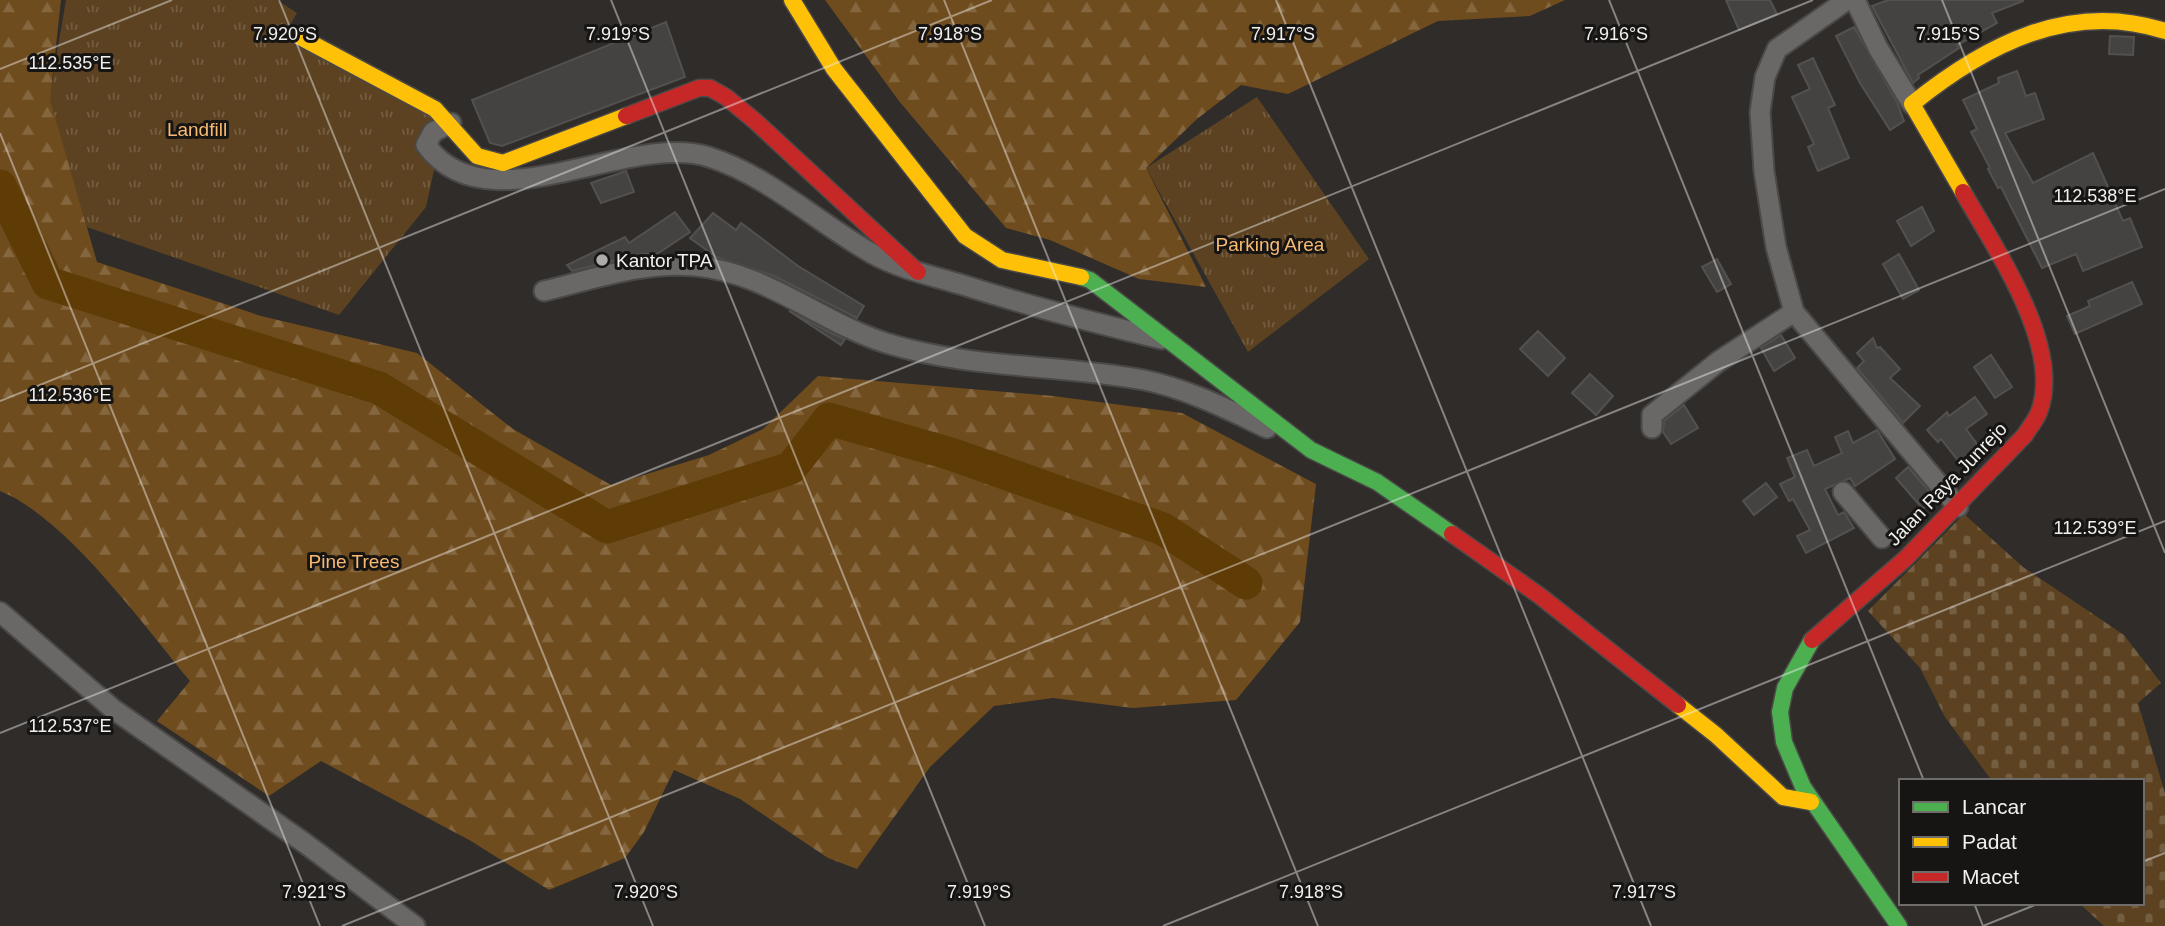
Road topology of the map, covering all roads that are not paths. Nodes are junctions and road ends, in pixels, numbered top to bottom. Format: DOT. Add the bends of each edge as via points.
graph roads {
  1 [pos="792,0"];
  2 [pos="1847,0"];
  3 [pos="1855,0"];
  4 [pos="2165,32"];
  5 [pos="298,36"];
  6 [pos="1912,104"];
  7 [pos="451,123"];
  8 [pos="918,272"];
  9 [pos="544,290"];
  10 [pos="1794,312"];
  11 [pos="1173,342"];
  12 [pos="1652,428"];
  13 [pos="1311,450"];
  14 [pos="1843,492"];
  15 [pos="1958,507"];
  16 [pos="1882,538"];
  17 [pos="0,612"];
  18 [pos="1811,802"];
  19 [pos="415,926"];
  20 [pos="1899,926"];
  1 -- 11 [label="street" via="834,69 965,236 1002,260 1090,280"];
  2 -- 10 [label="street" via="1777,49 1765,77 1760,112 1764,171 1776,247"];
  3 -- 6 [label="street"];
  4 -- 6 [label="street" via="2117,8 2059,9 1952,72"];
  5 -- 7 [label="street" via="435,108"];
  6 -- 15 [label="street, Jalan Raya Junrejo" via="2028,307 2040,353 2039,411 2025,435"];
  7 -- 8 [label="street" via="477,156 503,163 699,88 710,89 755,121"];
  7 -- 8 [label="street" via="433,132 426,145 437,160 466,175 498,181 656,155 709,157 768,186 874,254"];
  8 -- 11 [label="street"];
  9 -- 13 [label="street" via="641,267 694,266 737,272 849,330 888,344 1021,368 1144,380 1201,396"];
  10 -- 12 [label="street" via="1719,361 1651,415"];
  10 -- 15 [label="street"];
  11 -- 13 [label="street"];
  13 -- 18 [label="street" via="1377,482 1540,596 1716,735 1767,785 1783,797"];
  14 -- 16 [label="street"];
  15 -- 18 [label="street, Jalan Raya Junrejo" via="1808,643 1794,665 1780,712 1784,742"];
  17 -- 19 [label="street" via="113,709"];
  18 -- 20 [label="street, Jalan Raya Junrejo"];
}
